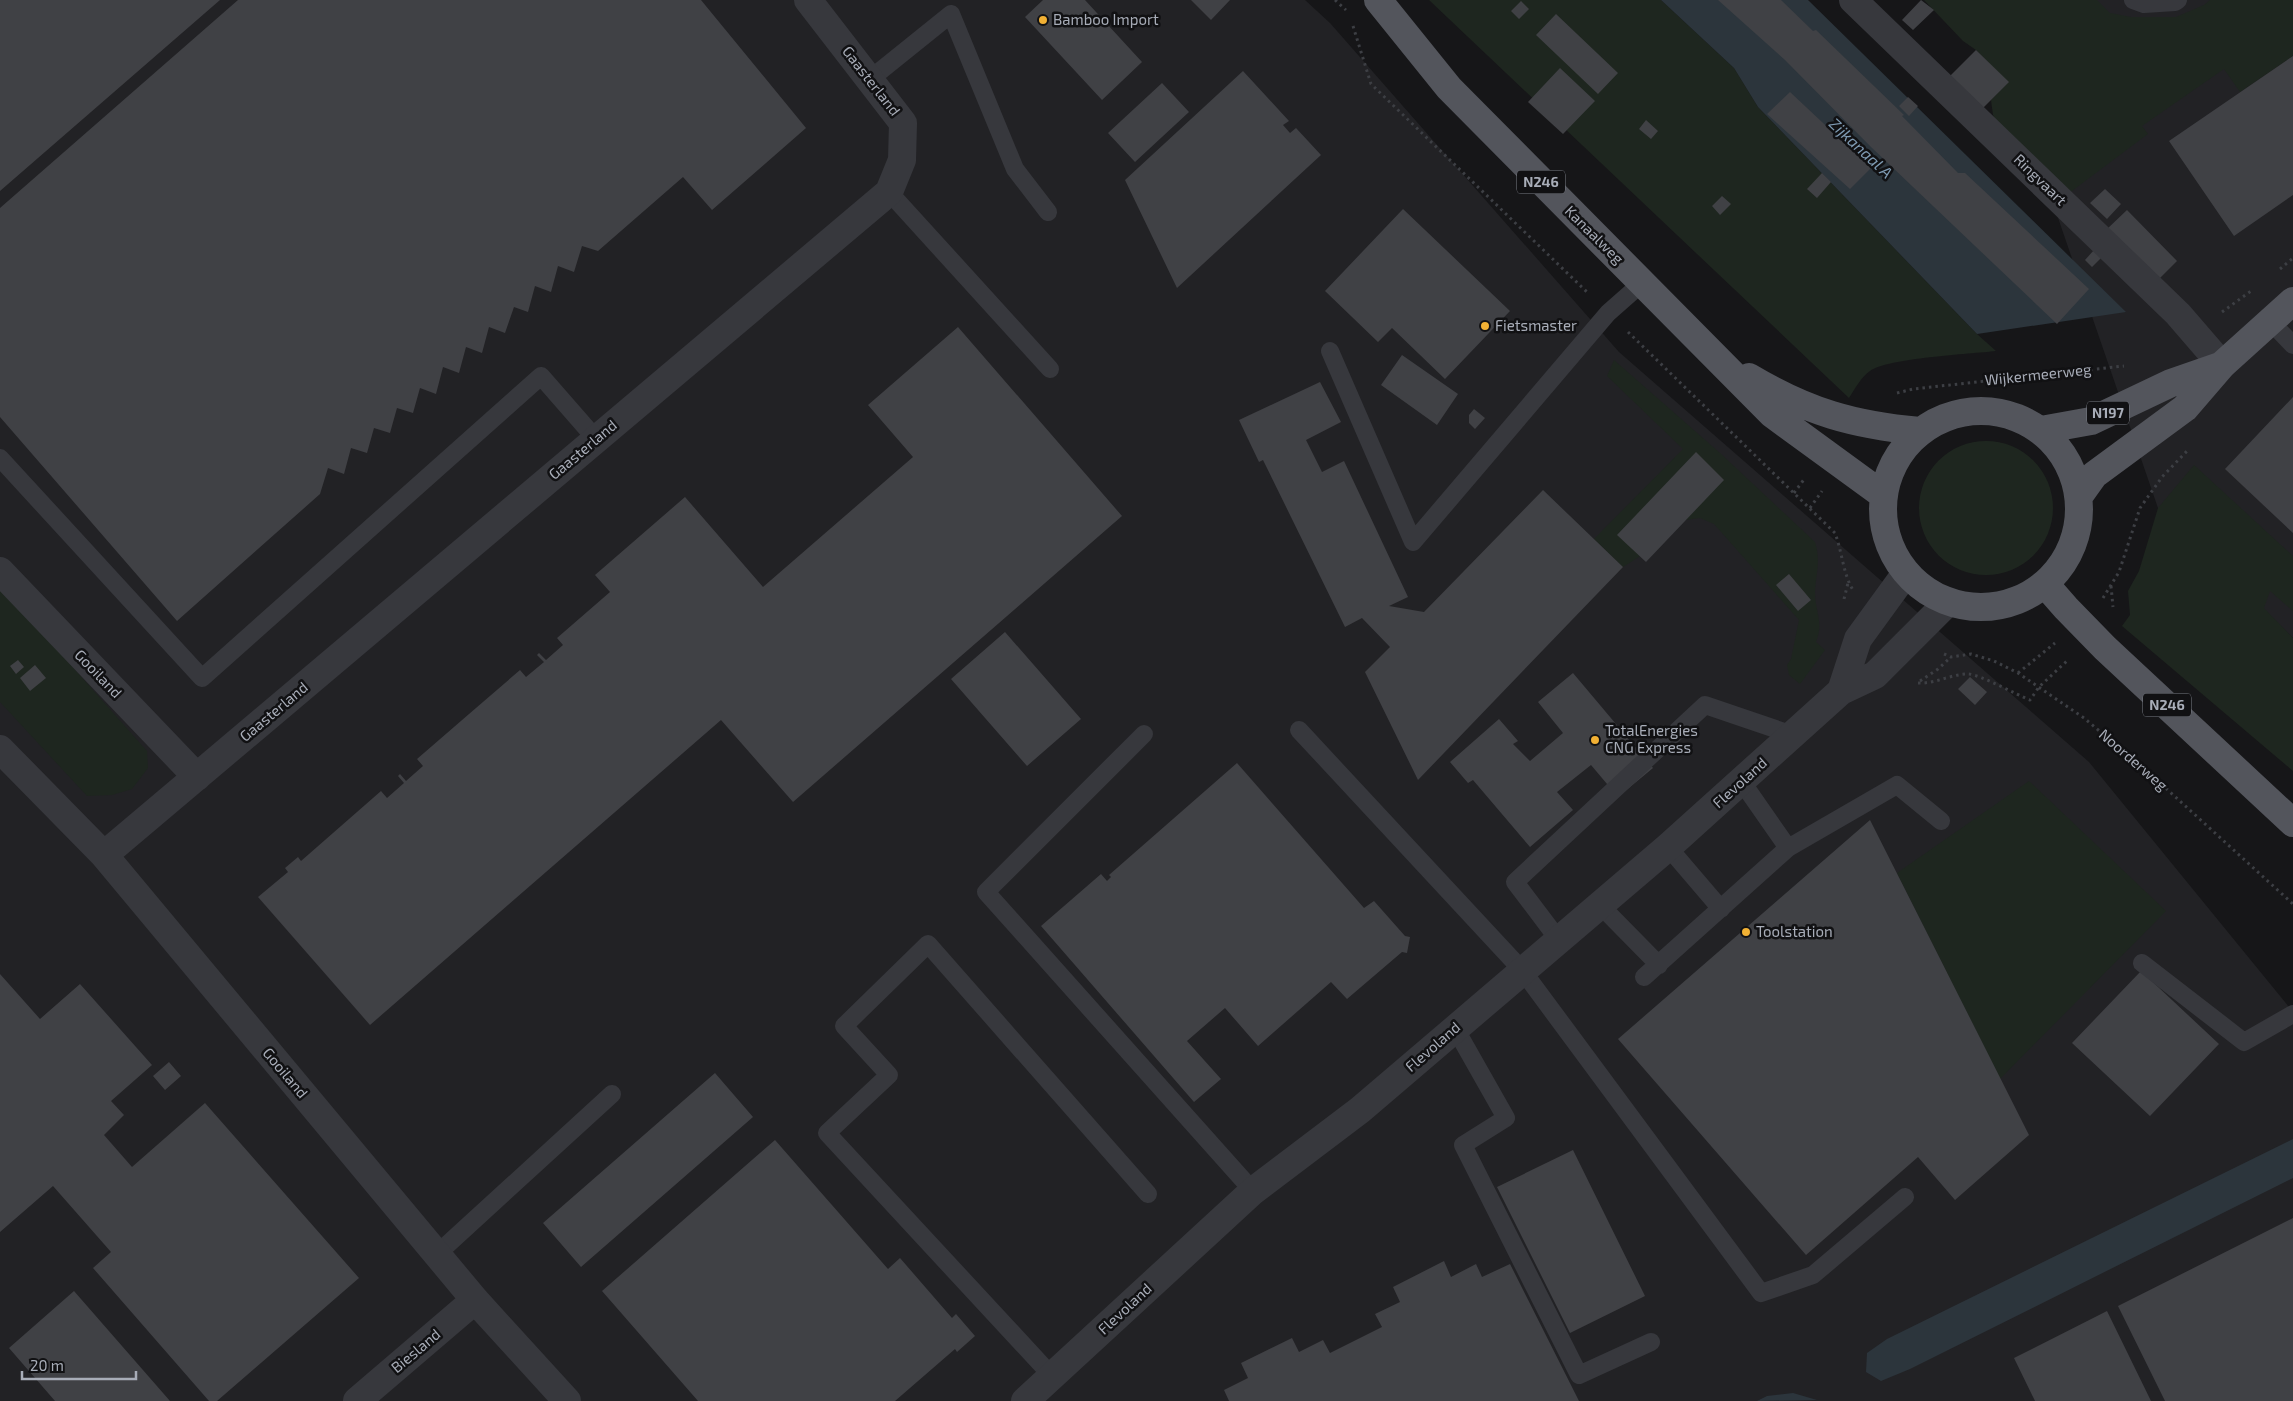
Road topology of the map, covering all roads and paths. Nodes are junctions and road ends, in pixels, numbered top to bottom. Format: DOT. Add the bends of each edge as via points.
graph roads {
  1 [pos="808,0"];
  2 [pos="1378,0"];
  3 [pos="1853,0"];
  4 [pos="2134,0"];
  5 [pos="2178,0"];
  6 [pos="870,80"];
  7 [pos="889,192"];
  8 [pos="1048,212"];
  9 [pos="2293,258"];
  10 [pos="2278,270"];
  11 [pos="1642,283"];
  12 [pos="2255,287"];
  13 [pos="2293,301"];
  14 [pos="2270,321"];
  15 [pos="2195,333"];
  16 [pos="2293,345"];
  17 [pos="1330,351"];
  18 [pos="1714,356"];
  19 [pos="2133,365"];
  20 [pos="2222,365"];
  21 [pos="1050,369"];
  22 [pos="1864,424"];
  23 [pos="2041,430"];
  24 [pos="1920,431"];
  25 [pos="596,439"];
  26 [pos="2189,449"];
  27 [pos="0,458"];
  28 [pos="1840,463"];
  29 [pos="1883,495"];
  30 [pos="2079,496"];
  31 [pos="1810,508"];
  32 [pos="0,571"];
  33 [pos="1906,573"];
  34 [pos="2045,584"];
  35 [pos="2111,586"];
  36 [pos="1948,602"];
  37 [pos="2087,630"];
  38 [pos="1951,657"];
  39 [pos="1888,661"];
  40 [pos="2018,673"];
  41 [pos="2039,687"];
  42 [pos="1841,692"];
  43 [pos="1299,730"];
  44 [pos="1144,734"];
  45 [pos="1793,735"];
  46 [pos="0,749"];
  47 [pos="197,777"];
  48 [pos="1742,782"];
  49 [pos="1941,821"];
  50 [pos="2293,823"];
  51 [pos="1668,847"];
  52 [pos="1788,848"];
  53 [pos="104,855"];
  54 [pos="2293,904"];
  55 [pos="1600,905"];
  56 [pos="1721,909"];
  57 [pos="1558,939"];
  58 [pos="2142,963"];
  59 [pos="1659,965"];
  60 [pos="1522,970"];
  61 [pos="1644,977"];
  62 [pos="2293,1014"];
  63 [pos="1455,1028"];
  64 [pos="612,1094"];
  65 [pos="1253,1190"];
  66 [pos="1148,1194"];
  67 [pos="1905,1197"];
  68 [pos="436,1254"];
  69 [pos="475,1300"];
  70 [pos="1651,1342"];
  71 [pos="1052,1376"];
  72 [pos="357,1401"];
  73 [pos="567,1401"];
  74 [pos="1025,1401"];
  1 -- 6 [label="street, Gaasterland"];
  2 -- 11 [label="main road, Kanaalweg / N246" via="1449,88"];
  3 -- 15 [label="street, Ringvaart"];
  4 -- 5 [label="lane" via="2144,4"];
  6 -- 7 [label="street, Gaasterland" via="903,123 902,160"];
  6 -- 8 [label="lane" via="951,14 1015,169"];
  7 -- 21 [label="lane"];
  7 -- 25 [label="street, Gaasterland"];
  9 -- 10 [label="path"];
  11 -- 17 [label="lane" via="1608,313 1413,542"];
  11 -- 18 [label="main road, Kanaalweg / N246"];
  12 -- 15 [label="path"];
  13 -- 14 [label="main road, N197"];
  14 -- 16 [label="lane"];
  14 -- 20 [label="main road, N197"];
  15 -- 20 [label="street, Ringvaart"];
  18 -- 22 [label="main road, Kanaalweg / N246" via="1781,395 1826,414"];
  18 -- 28 [label="main road, Kanaalweg / N246" via="1772,414"];
  19 -- 22 [label="path, Wijkermeerweg" via="1913,389 1885,396"];
  20 -- 23 [label="main road, N197" via="2171,383 2091,421"];
  20 -- 30 [label="main road, N197" via="2184,408 2094,475"];
  22 -- 24 [label="main road, Kanaalweg / N246"];
  23 -- 24 [label="main road" via="2019,417 1994,411 1968,411 1942,418"];
  23 -- 30 [label="main road" via="2059,448 2072,471"];
  24 -- 29 [label="main road" via="1903,449 1890,471"];
  25 -- 27 [label="lane" via="541,376 202,678"];
  25 -- 47 [label="street, Gaasterland"];
  26 -- 35 [label="path" via="2162,477 2140,508 2119,572"];
  28 -- 29 [label="main road, Kanaalweg / N246"];
  28 -- 31 [label="path"];
  29 -- 33 [label="main road" via="1886,536"];
  30 -- 34 [label="main road" via="2077,528 2066,559"];
  32 -- 47 [label="street, Gooiland"];
  33 -- 36 [label="main road" via="1924,590"];
  33 -- 42 [label="street" via="1858,639"];
  34 -- 36 [label="main road" via="2023,598 1998,606 1973,607"];
  34 -- 37 [label="main road, N246"];
  35 -- 37 [label="path"];
  35 -- 37 [label="path" via="2114,616"];
  36 -- 39 [label="street, Flevoland"];
  37 -- 40 [label="path"];
  37 -- 41 [label="path"];
  37 -- 50 [label="main road, N246"];
  38 -- 40 [label="path, Noorderweg" via="1972,654"];
  39 -- 41 [label="path" via="1917,683 1927,684 1953,675 1971,674 2030,700"];
  39 -- 42 [label="street, Flevoland" via="1875,675"];
  40 -- 41 [label="path, Noorderweg"];
  41 -- 54 [label="path, Noorderweg" via="2084,718 2141,766"];
  42 -- 45 [label="street, Flevoland"];
  43 -- 60 [label="lane"];
  44 -- 65 [label="lane" via="986,892"];
  45 -- 48 [label="street, Flevoland"];
  45 -- 57 [label="lane" via="1705,705 1515,882"];
  46 -- 53 [label="street, Gooiland"];
  47 -- 53 [label="street, Gaasterland"];
  48 -- 51 [label="street, Flevoland"];
  48 -- 52 [label="lane"];
  49 -- 52 [label="lane" via="1898,785"];
  51 -- 55 [label="street, Flevoland"];
  51 -- 56 [label="lane"];
  52 -- 56 [label="lane"];
  53 -- 68 [label="street, Gooiland"];
  55 -- 57 [label="street, Flevoland"];
  55 -- 59 [label="lane"];
  56 -- 59 [label="lane"];
  57 -- 60 [label="street, Flevoland"];
  58 -- 62 [label="lane" via="2244,1042"];
  59 -- 61 [label="lane"];
  60 -- 63 [label="street, Flevoland"];
  60 -- 67 [label="lane" via="1761,1293 1812,1275"];
  63 -- 65 [label="street, Flevoland" via="1360,1110"];
  63 -- 70 [label="lane" via="1506,1118 1463,1145 1579,1374"];
  64 -- 68 [label="lane"];
  65 -- 71 [label="street, Flevoland"];
  66 -- 71 [label="lane" via="928,944 844,1026 889,1075 827,1133"];
  68 -- 69 [label="street, Gooiland"];
  69 -- 72 [label="street, Biesland"];
  69 -- 73 [label="street, Gooiland"];
  71 -- 74 [label="street, Flevoland"];
}
